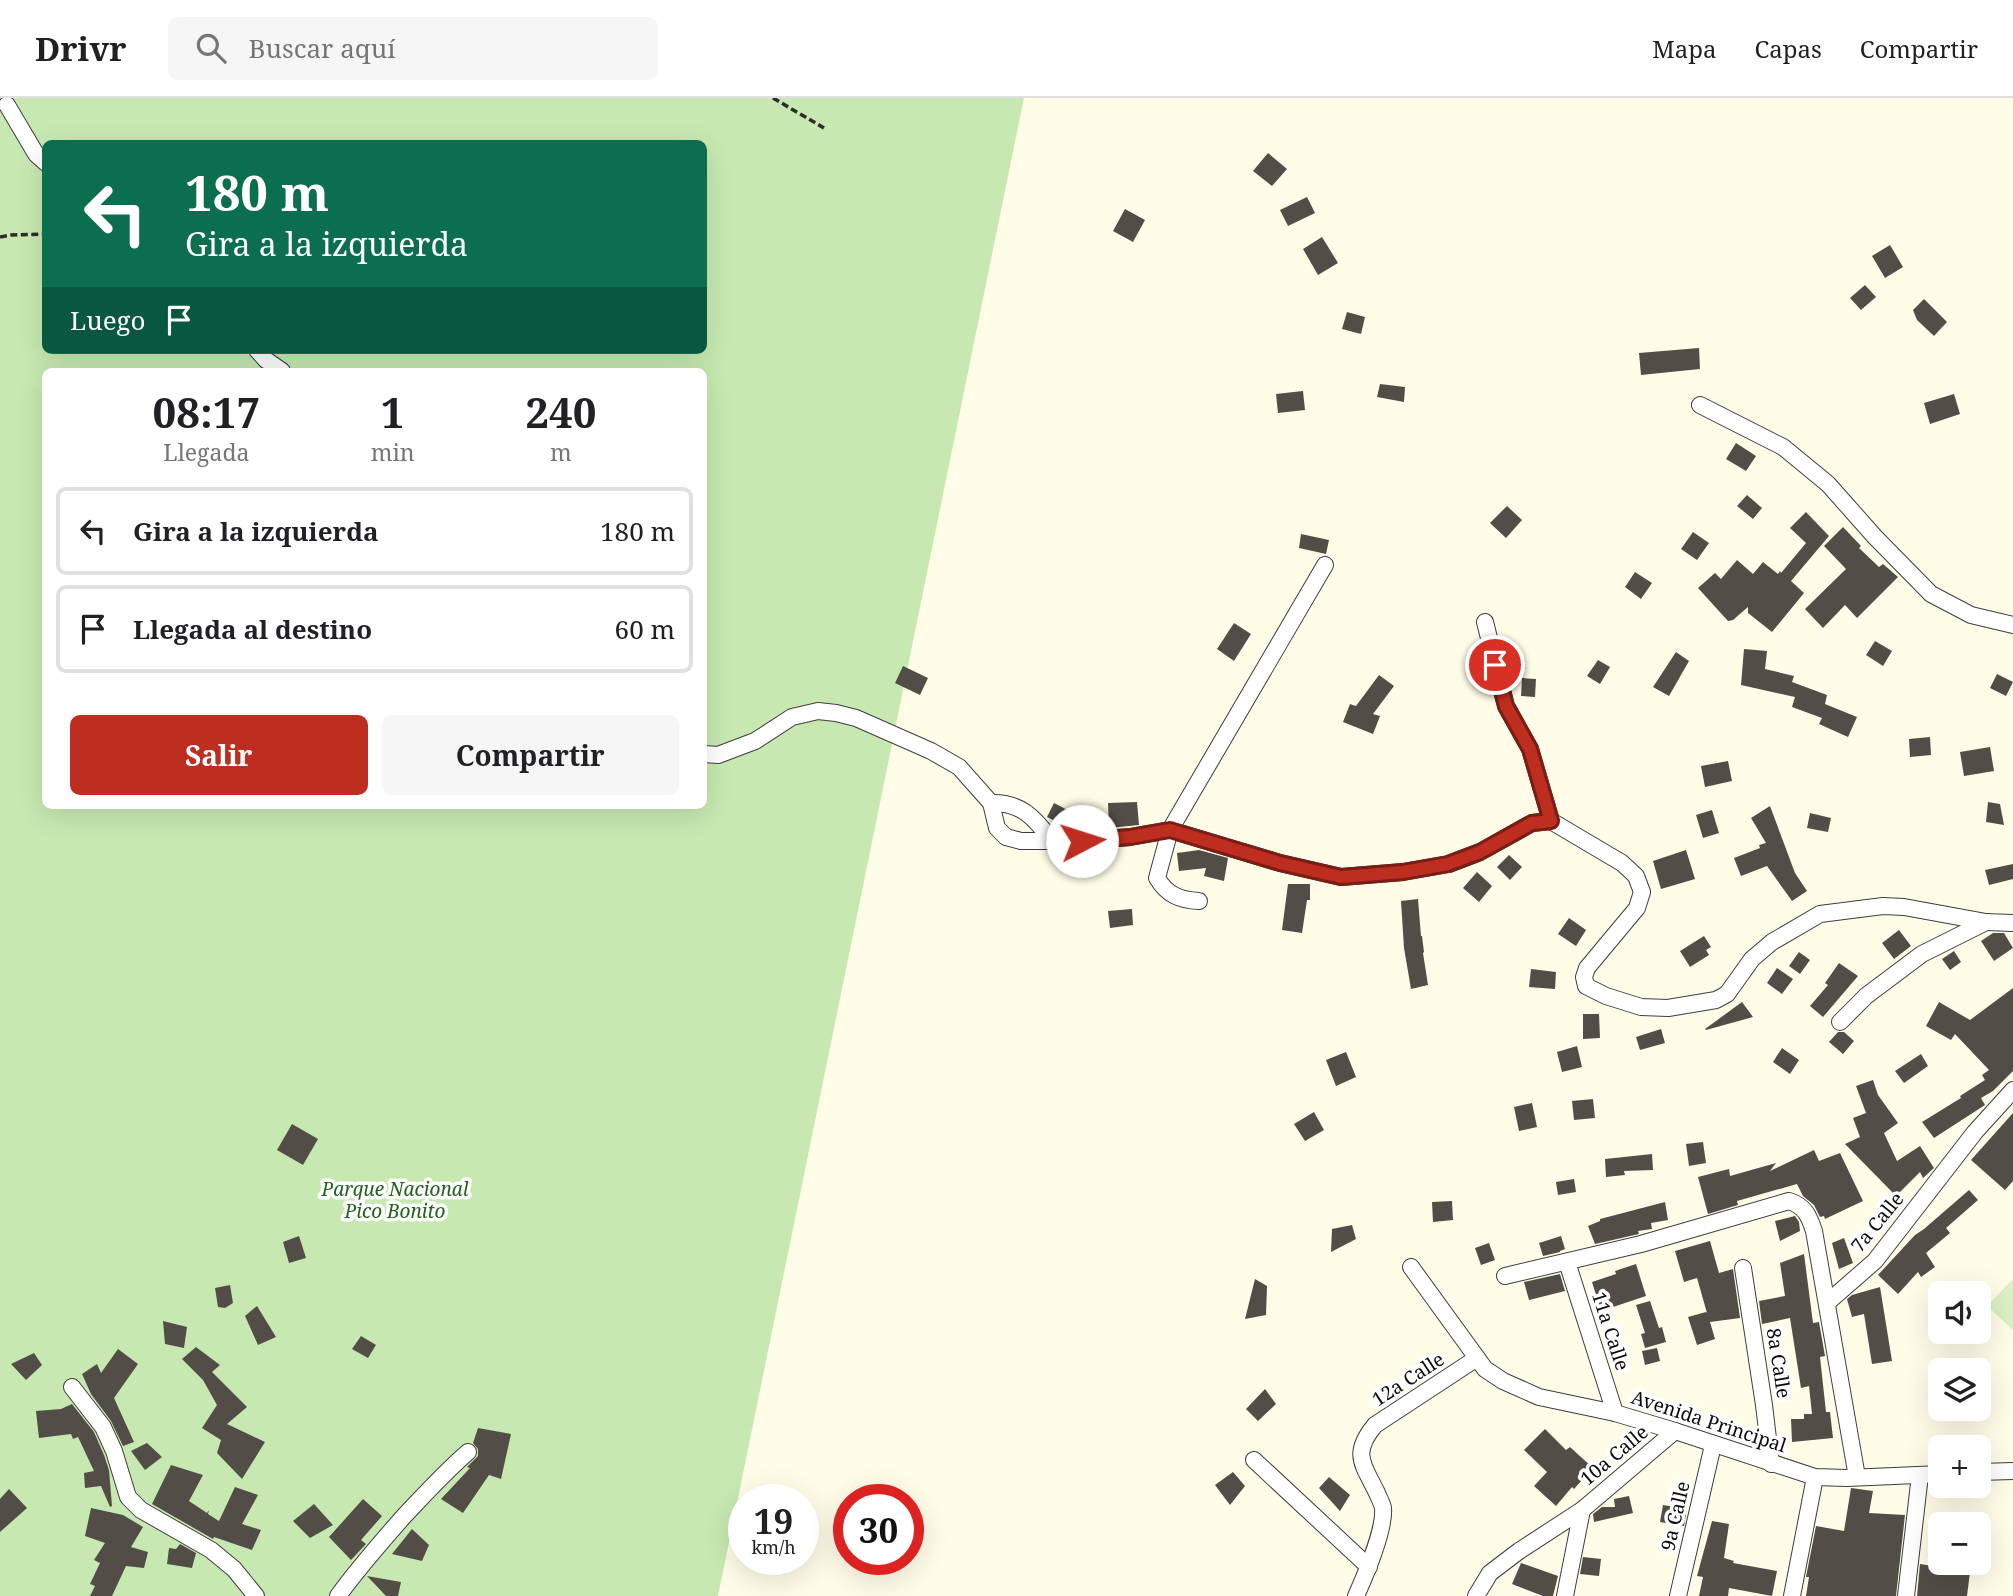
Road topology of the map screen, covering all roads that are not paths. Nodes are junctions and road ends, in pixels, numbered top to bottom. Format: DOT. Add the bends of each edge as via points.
graph roads {
  1 [pos="7,105"];
  2 [pos="42,159"];
  3 [pos="261,354"];
  4 [pos="278,368"];
  5 [pos="1700,405"];
  6 [pos="1325,565"];
  7 [pos="1485,622"];
  8 [pos="2013,625"];
  9 [pos="707,754"];
  10 [pos="991,803"];
  11 [pos="1551,821"];
  12 [pos="1170,830"];
  13 [pos="1052,841"];
  14 [pos="1199,901"];
  15 [pos="1986,922"];
  16 [pos="2013,923"];
  17 [pos="1840,1021"];
  18 [pos="2012,1094"];
  19 [pos="1567,1262"];
  20 [pos="1411,1266"];
  21 [pos="1743,1268"];
  22 [pos="1505,1276"];
  23 [pos="1828,1302"];
  24 [pos="1477,1358"];
  25 [pos="72,1387"];
  26 [pos="1615,1413"];
  27 [pos="1675,1430"];
  28 [pos="1713,1445"];
  29 [pos="468,1452"];
  30 [pos="1254,1460"];
  31 [pos="1771,1464"];
  32 [pos="2013,1471"];
  33 [pos="1991,1472"];
  34 [pos="1920,1475"];
  35 [pos="1928,1475"];
  36 [pos="1857,1476"];
  37 [pos="1815,1477"];
  38 [pos="1582,1510"];
  39 [pos="1369,1567"];
  40 [pos="256,1596"];
  41 [pos="338,1596"];
  42 [pos="1356,1596"];
  43 [pos="1476,1596"];
  44 [pos="1565,1596"];
  45 [pos="1678,1596"];
  46 [pos="1792,1596"];
  47 [pos="1906,1596"];
  1 -- 2 [label="street"];
  3 -- 4 [label="street"];
  5 -- 8 [label="street" via="1783,447 1828,484 1931,594 1971,615"];
  6 -- 12 [label="street"];
  7 -- 11 [label="street" via="1506,706 1530,749"];
  9 -- 10 [label="street" via="718,755 755,741 792,717 818,711 836,713 959,767"];
  10 -- 13 [label="street" via="1007,803 1025,811"];
  10 -- 13 [label="street" via="997,828 1006,837"];
  11 -- 12 [label="street" via="1532,823 1448,864 1341,877"];
  11 -- 15 [label="street" via="1636,876 1643,892 1637,908 1584,977 1586,986 1641,1007 1668,1008 1727,994 1752,959 1820,914 1904,907"];
  12 -- 13 [label="street"];
  12 -- 14 [label="street" via="1157,878 1183,901"];
  15 -- 16 [label="street"];
  15 -- 17 [label="street" via="1922,954"];
  18 -- 23 [label="street, 7a Calle" via="1975,1132 1875,1261"];
  19 -- 22 [label="street"];
  19 -- 23 [label="street" via="1789,1201 1810,1216"];
  19 -- 26 [label="street, 11a Calle"];
  20 -- 24 [label="street, Avenida Principal"];
  21 -- 31 [label="street, 8a Calle"];
  23 -- 36 [label="street"];
  24 -- 26 [label="street, Avenida Principal" via="1503,1381 1539,1397"];
  24 -- 39 [label="street, 12a Calle" via="1375,1425 1366,1436 1361,1460 1383,1507"];
  25 -- 40 [label="street" via="103,1427 128,1497 141,1510 211,1550"];
  26 -- 27 [label="street, Avenida Principal"];
  27 -- 28 [label="street, Avenida Principal"];
  27 -- 38 [label="street, 10a Calle"];
  28 -- 31 [label="street, Avenida Principal"];
  28 -- 45 [label="street, 9a Calle"];
  29 -- 41 [label="street" via="368,1557"];
  30 -- 39 [label="street"];
  31 -- 37 [label="street, Avenida Principal"];
  32 -- 33 [label="street"];
  34 -- 35 [label="street, Avenida Principal"];
  34 -- 36 [label="street, Avenida Principal"];
  34 -- 47 [label="street"];
  36 -- 37 [label="street, Avenida Principal"];
  37 -- 46 [label="street"];
  38 -- 43 [label="street" via="1490,1573"];
  38 -- 44 [label="street, 10a Calle"];
  39 -- 42 [label="street, 12a Calle"];
}
